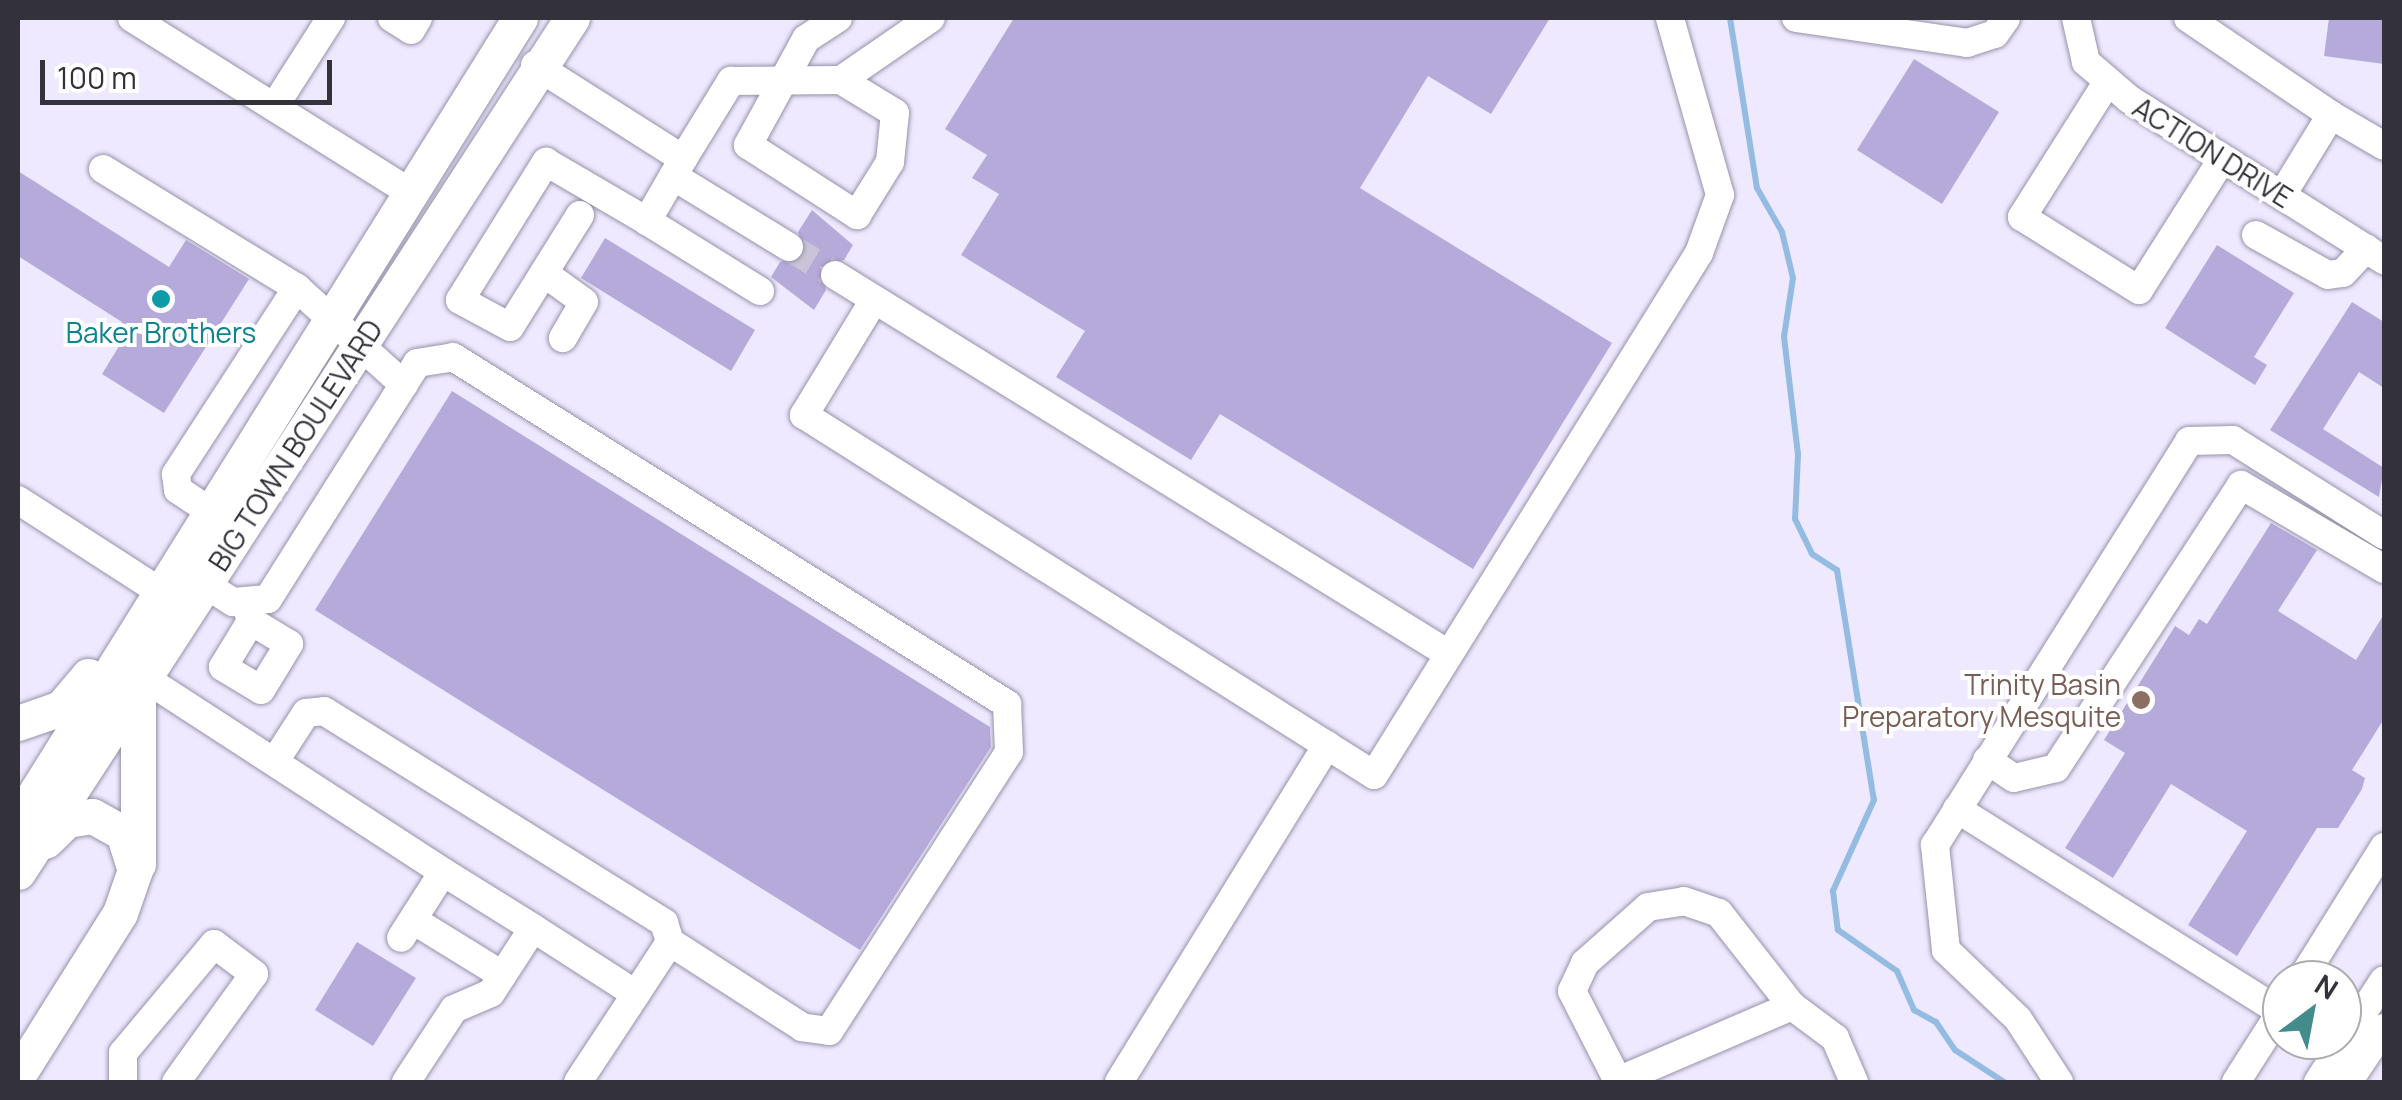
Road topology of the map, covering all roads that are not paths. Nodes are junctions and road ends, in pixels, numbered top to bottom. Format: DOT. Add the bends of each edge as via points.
graph roads {
  1 [pos="132,18"];
  2 [pos="332,18"];
  3 [pos="392,18"];
  4 [pos="418,18"];
  5 [pos="572,18"];
  6 [pos="590,18"];
  7 [pos="838,18"];
  8 [pos="932,18"];
  9 [pos="1670,18"];
  10 [pos="1796,18"];
  11 [pos="2006,18"];
  12 [pos="2076,18"];
  13 [pos="2188,18"];
  14 [pos="510,29"];
  15 [pos="535,65"];
  16 [pos="789,80"];
  17 [pos="840,80"];
  18 [pos="2108,81"];
  19 [pos="274,107"];
  20 [pos="2331,116"];
  21 [pos="2384,146"];
  22 [pos="2222,159"];
  23 [pos="678,168"];
  24 [pos="103,169"];
  25 [pos="406,190"];
  26 [pos="2282,195"];
  27 [pos="580,214"];
  28 [pos="647,220"];
  29 [pos="2256,235"];
  30 [pos="789,248"];
  31 [pos="2375,254"];
  32 [pos="544,273"];
  33 [pos="835,275"];
  34 [pos="297,288"];
  35 [pos="760,291"];
  36 [pos="874,300"];
  37 [pos="329,314"];
  38 [pos="563,338"];
  39 [pos="360,344"];
  40 [pos="404,385"];
  41 [pos="19,503"];
  42 [pos="208,510"];
  43 [pos="2384,535"];
  44 [pos="2384,569"];
  45 [pos="206,584"];
  46 [pos="162,586"];
  47 [pos="1447,654"];
  48 [pos="140,681"];
  49 [pos="18,723"];
  50 [pos="1327,745"];
  51 [pos="1987,760"];
  52 [pos="275,761"];
  53 [pos="18,778"];
  54 [pos="18,801"];
  55 [pos="1957,810"];
  56 [pos="18,821"];
  57 [pos="2384,848"];
  58 [pos="135,870"];
  59 [pos="18,872"];
  60 [pos="443,872"];
  61 [pos="18,884"];
  62 [pos="533,928"];
  63 [pos="670,942"];
  64 [pos="2314,960"];
  65 [pos="502,976"];
  66 [pos="2384,980"];
  67 [pos="636,994"];
  68 [pos="2262,999"];
  69 [pos="1792,1006"];
  70 [pos="2384,1028"];
  71 [pos="2262,1042"];
  72 [pos="18,1075"];
  73 [pos="122,1082"];
  74 [pos="176,1082"];
  75 [pos="406,1082"];
  76 [pos="578,1082"];
  77 [pos="1119,1082"];
  78 [pos="1616,1082"];
  79 [pos="1854,1082"];
  80 [pos="2059,1082"];
  81 [pos="2236,1082"];
  82 [pos="2318,1082"];
  83 [pos="2348,1082"];
  1 -- 19 [label="street"];
  2 -- 19 [label="street"];
  3 -- 4 [label="street" via="411,30"];
  5 -- 15 [label="main road, BIG TOWN BOULEVARD"];
  6 -- 15 [label="main road"];
  7 -- 16 [label="street" via="806,40"];
  8 -- 17 [label="street"];
  9 -- 47 [label="street" via="1720,195 1699,253"];
  10 -- 11 [label="street" via="1967,43 1995,34"];
  12 -- 18 [label="street, ACTION DRIVE" via="2086,62"];
  13 -- 20 [label="street"];
  14 -- 15 [label="main road"];
  14 -- 25 [label="main road, BIG TOWN BOULEVARD"];
  15 -- 23 [label="street"];
  15 -- 39 [label="main road, BIG TOWN BOULEVARD"];
  16 -- 17 [label="street"];
  16 -- 17 [label="street" via="748,145 857,215 890,162 894,113"];
  16 -- 23 [label="street" via="731,80"];
  18 -- 22 [label="street, ACTION DRIVE"];
  18 -- 22 [label="street" via="2022,217 2139,290"];
  19 -- 25 [label="street"];
  20 -- 21 [label="street"];
  20 -- 26 [label="street"];
  22 -- 26 [label="street, ACTION DRIVE"];
  23 -- 28 [label="street"];
  23 -- 30 [label="street"];
  24 -- 34 [label="street"];
  25 -- 37 [label="main road, BIG TOWN BOULEVARD"];
  26 -- 31 [label="street, ACTION DRIVE"];
  27 -- 32 [label="street"];
  28 -- 32 [label="street" via="546,162 460,300 510,327"];
  28 -- 35 [label="street"];
  29 -- 31 [label="street" via="2328,275"];
  32 -- 38 [label="street" via="584,302"];
  33 -- 36 [label="street"];
  34 -- 37 [label="street"];
  34 -- 42 [label="street" via="176,474 178,490"];
  36 -- 47 [label="street"];
  36 -- 50 [label="street" via="804,415"];
  37 -- 39 [label="street"];
  37 -- 42 [label="main road, BIG TOWN BOULEVARD"];
  39 -- 40 [label="street"];
  39 -- 45 [label="main road, BIG TOWN BOULEVARD"];
  40 -- 45 [label="street" via="268,599 248,613"];
  40 -- 63 [label="street" via="417,363 453,358 1006,704 1009,752 829,1031 802,1027"];
  41 -- 46 [label="street"];
  42 -- 46 [label="main road, BIG TOWN BOULEVARD"];
  43 -- 51 [label="street" via="2233,440 2188,440"];
  44 -- 51 [label="street" via="2241,485 2056,768 2014,778"];
  45 -- 46 [label="street"];
  45 -- 48 [label="main road, BIG TOWN BOULEVARD"];
  46 -- 49 [label="main road" via="60,708"];
  46 -- 56 [label="main road, BIG TOWN BOULEVARD"];
  47 -- 50 [label="street" via="1374,775"];
  48 -- 52 [label="street"];
  48 -- 58 [label="main road" via="144,836"];
  48 -- 59 [label="main road, BIG TOWN BOULEVARD"];
  50 -- 77 [label="street"];
  51 -- 55 [label="street"];
  52 -- 60 [label="street"];
  52 -- 63 [label="street" via="306,713 324,712 664,922"];
  53 -- 54 [label="main road"];
  55 -- 68 [label="street"];
  55 -- 80 [label="street" via="1931,863 1946,950 2018,1019"];
  57 -- 64 [label="street"];
  58 -- 61 [label="main road" via="123,833 83,816 54,828"];
  58 -- 72 [label="main road" via="120,912"];
  60 -- 62 [label="street"];
  60 -- 65 [label="street" via="407,929"];
  62 -- 65 [label="street"];
  62 -- 67 [label="street"];
  63 -- 67 [label="street"];
  65 -- 75 [label="street" via="491,993 454,1009"];
  66 -- 82 [label="street"];
  67 -- 76 [label="street"];
  69 -- 78 [label="street"];
  69 -- 78 [label="street" via="1719,913 1684,900 1648,907 1585,963 1572,991"];
  69 -- 79 [label="street" via="1835,1038"];
  70 -- 83 [label="street"];
  71 -- 81 [label="street"];
  73 -- 74 [label="street" via="124,1053 214,944 254,974"];
}
